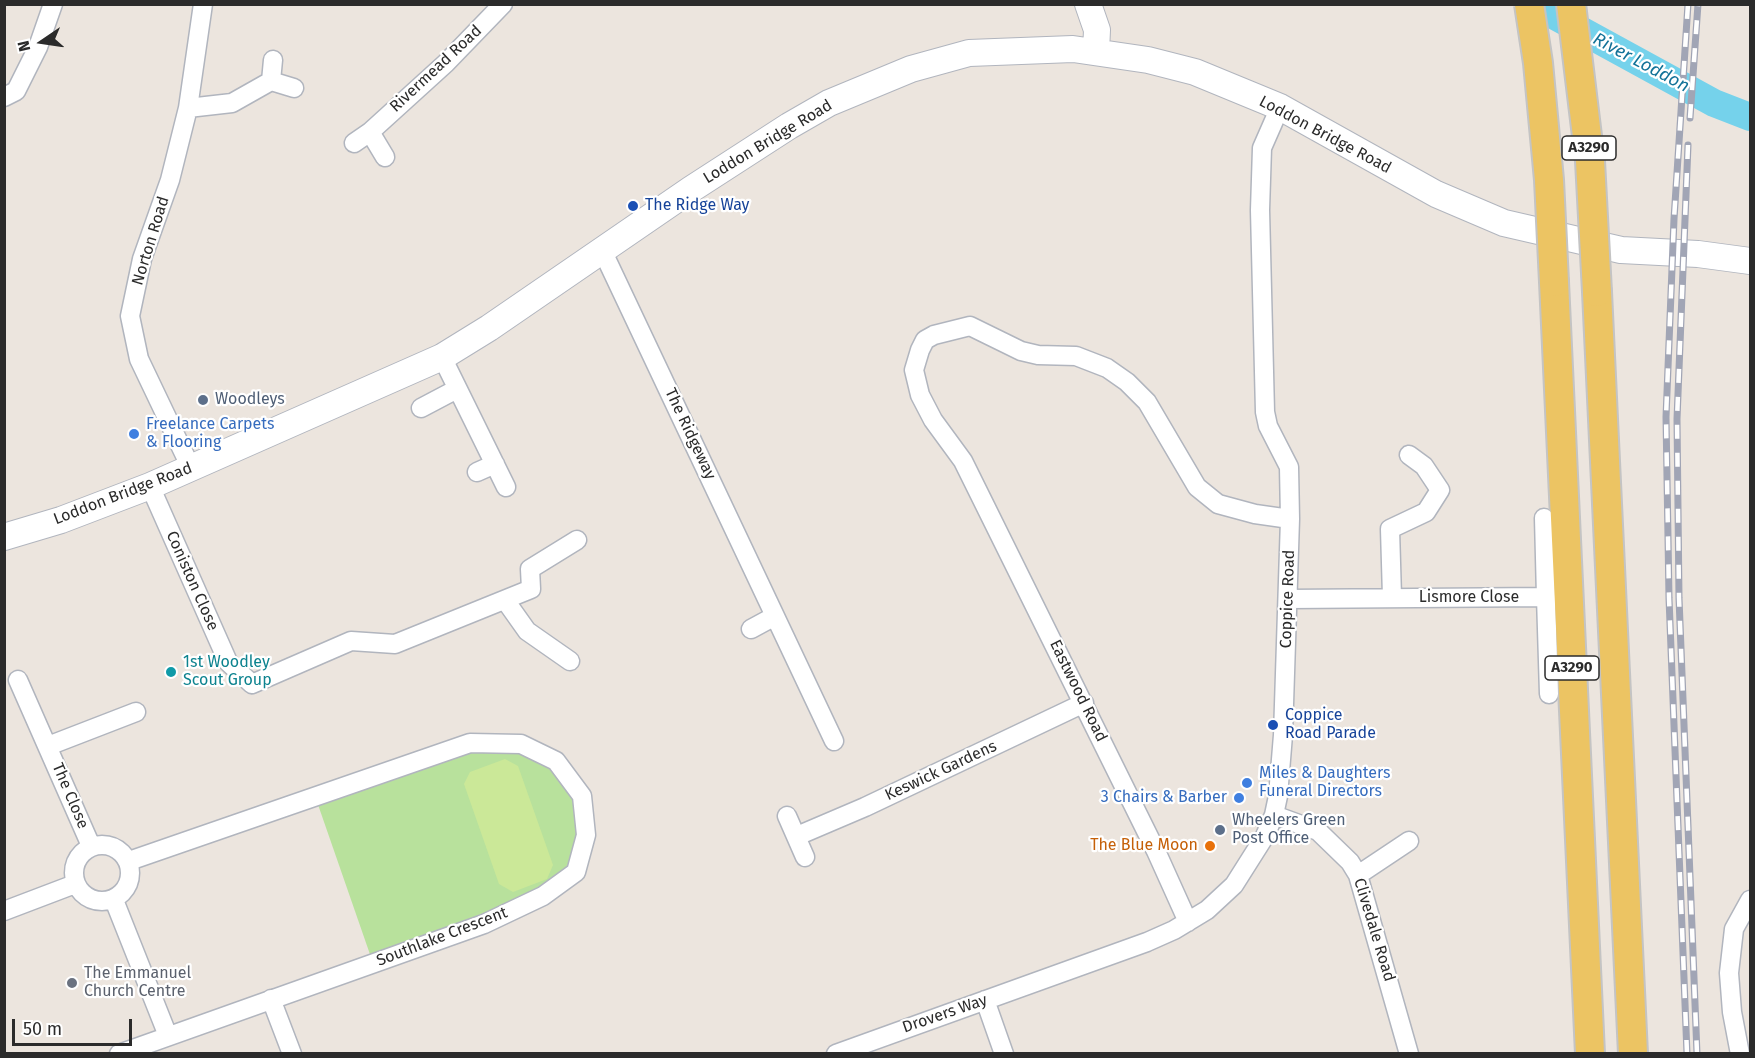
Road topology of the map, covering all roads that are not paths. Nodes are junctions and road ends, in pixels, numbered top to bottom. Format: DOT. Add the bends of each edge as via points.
graph roads {
  1 [pos="53,4"];
  2 [pos="203,4"];
  3 [pos="503,4"];
  4 [pos="1088,4"];
  5 [pos="1529,4"];
  6 [pos="1571,4"];
  7 [pos="1096,52"];
  8 [pos="273,60"];
  9 [pos="271,81"];
  10 [pos="294,88"];
  11 [pos="4,97"];
  12 [pos="1280,107"];
  13 [pos="188,108"];
  14 [pos="370,132"];
  15 [pos="354,143"];
  16 [pos="385,157"];
  17 [pos="603,252"];
  18 [pos="1750,261"];
  19 [pos="442,357"];
  20 [pos="457,389"];
  21 [pos="421,408"];
  22 [pos="1409,455"];
  23 [pos="495,464"];
  24 [pos="191,468"];
  25 [pos="477,472"];
  26 [pos="150,486"];
  27 [pos="506,487"];
  28 [pos="1544,518"];
  29 [pos="1290,519"];
  30 [pos="4,537"];
  31 [pos="577,540"];
  32 [pos="1392,597"];
  33 [pos="1546,597"];
  34 [pos="1288,599"];
  35 [pos="505,600"];
  36 [pos="776,616"];
  37 [pos="751,629"];
  38 [pos="570,661"];
  39 [pos="18,680"];
  40 [pos="1549,694"];
  41 [pos="1084,703"];
  42 [pos="136,712"];
  43 [pos="834,741"];
  44 [pos="48,746"];
  45 [pos="1274,815"];
  46 [pos="787,816"];
  47 [pos="797,836"];
  48 [pos="1409,841"];
  49 [pos="91,846"];
  50 [pos="805,857"];
  51 [pos="129,861"];
  52 [pos="1358,875"];
  53 [pos="75,884"];
  54 [pos="114,900"];
  55 [pos="1750,900"];
  56 [pos="4,911"];
  57 [pos="1188,922"];
  58 [pos="1055,974"];
  59 [pos="271,999"];
  60 [pos="985,1000"];
  61 [pos="168,1036"];
  62 [pos="119,1053"];
  63 [pos="292,1053"];
  64 [pos="836,1053"];
  65 [pos="1004,1053"];
  66 [pos="1410,1053"];
  67 [pos="1590,1053"];
  68 [pos="1633,1053"];
  69 [pos="1740,1053"];
  1 -- 11 [label="street" via="38,47 16,91"];
  2 -- 13 [label="street, Norton Road"];
  3 -- 14 [label="street, Rivermead Road"];
  4 -- 7 [label="street" via="1097,30"];
  5 -- 67 [label="main road, A3290, bridge" via="1549,180"];
  6 -- 68 [label="main road, A3290, bridge" via="1590,161"];
  7 -- 12 [label="street, Loddon Bridge Road" via="1195,72"];
  7 -- 17 [label="street, Loddon Bridge Road" via="978,52 911,69 829,103 789,126"];
  8 -- 9 [label="street"];
  9 -- 10 [label="street"];
  9 -- 13 [label="street" via="232,103"];
  12 -- 18 [label="street, Loddon Bridge Road" via="1436,194 1504,223 1621,250"];
  12 -- 29 [label="street, Coppice Road" via="1262,148 1260,210 1265,412 1289,467"];
  13 -- 24 [label="street, Norton Road" via="170,180 142,259 130,316 139,359"];
  14 -- 15 [label="street, Rivermead Road"];
  14 -- 16 [label="street"];
  17 -- 19 [label="street, Loddon Bridge Road"];
  17 -- 36 [label="street, The Ridgeway"];
  19 -- 20 [label="street"];
  19 -- 24 [label="street, Loddon Bridge Road"];
  20 -- 21 [label="street"];
  20 -- 23 [label="street"];
  22 -- 32 [label="street" via="1424,466 1440,490 1426,512 1389,529"];
  23 -- 25 [label="street"];
  23 -- 27 [label="street"];
  24 -- 26 [label="street, Loddon Bridge Road"];
  26 -- 30 [label="street, Loddon Bridge Road"];
  26 -- 35 [label="street, Coniston Close" via="228,662 252,684 351,640 395,644"];
  28 -- 33 [label="street"];
  29 -- 34 [label="street, Coppice Road"];
  29 -- 41 [label="street, Eastwood Road" via="1218,504 1197,487 1147,402 1107,368 1076,356 1021,351 970,326 946,330 926,340 914,370 916,387 963,461"];
  31 -- 35 [label="street, Coniston Close" via="530,569 531,589"];
  32 -- 33 [label="street, Lismore Close"];
  32 -- 34 [label="street, Lismore Close"];
  33 -- 40 [label="street"];
  34 -- 45 [label="street, Coppice Road" via="1283,735"];
  35 -- 38 [label="street" via="527,631"];
  36 -- 37 [label="street"];
  36 -- 43 [label="street, The Ridgeway"];
  39 -- 44 [label="street, The Close"];
  41 -- 47 [label="street, Keswick Gardens"];
  41 -- 57 [label="street, Eastwood Road"];
  42 -- 44 [label="street, The Close"];
  44 -- 49 [label="street, The Close"];
  45 -- 52 [label="street, Clivedale Road" via="1318,831"];
  45 -- 57 [label="street, Coppice Road" via="1234,885"];
  46 -- 47 [label="street"];
  47 -- 50 [label="street"];
  48 -- 52 [label="street"];
  49 -- 51 [label="street" via="115,847"];
  49 -- 53 [label="street" via="75,862"];
  51 -- 54 [label="street" via="129,885"];
  51 -- 59 [label="street, Southlake Crescent" via="470,743 521,744 556,761 582,795 586,835 576,872 543,896 484,924"];
  52 -- 66 [label="street, Clivedale Road"];
  53 -- 54 [label="street" via="93,901"];
  53 -- 56 [label="street"];
  54 -- 61 [label="street"];
  55 -- 69 [label="street" via="1734,929 1729,973 1731,1012"];
  57 -- 58 [label="street, Coppice Road" via="1147,942"];
  58 -- 60 [label="street, Drovers Way"];
  59 -- 61 [label="street, Southlake Crescent"];
  59 -- 63 [label="street"];
  60 -- 64 [label="street, Drovers Way"];
  60 -- 65 [label="street"];
  61 -- 62 [label="street, Southlake Crescent"];
}
